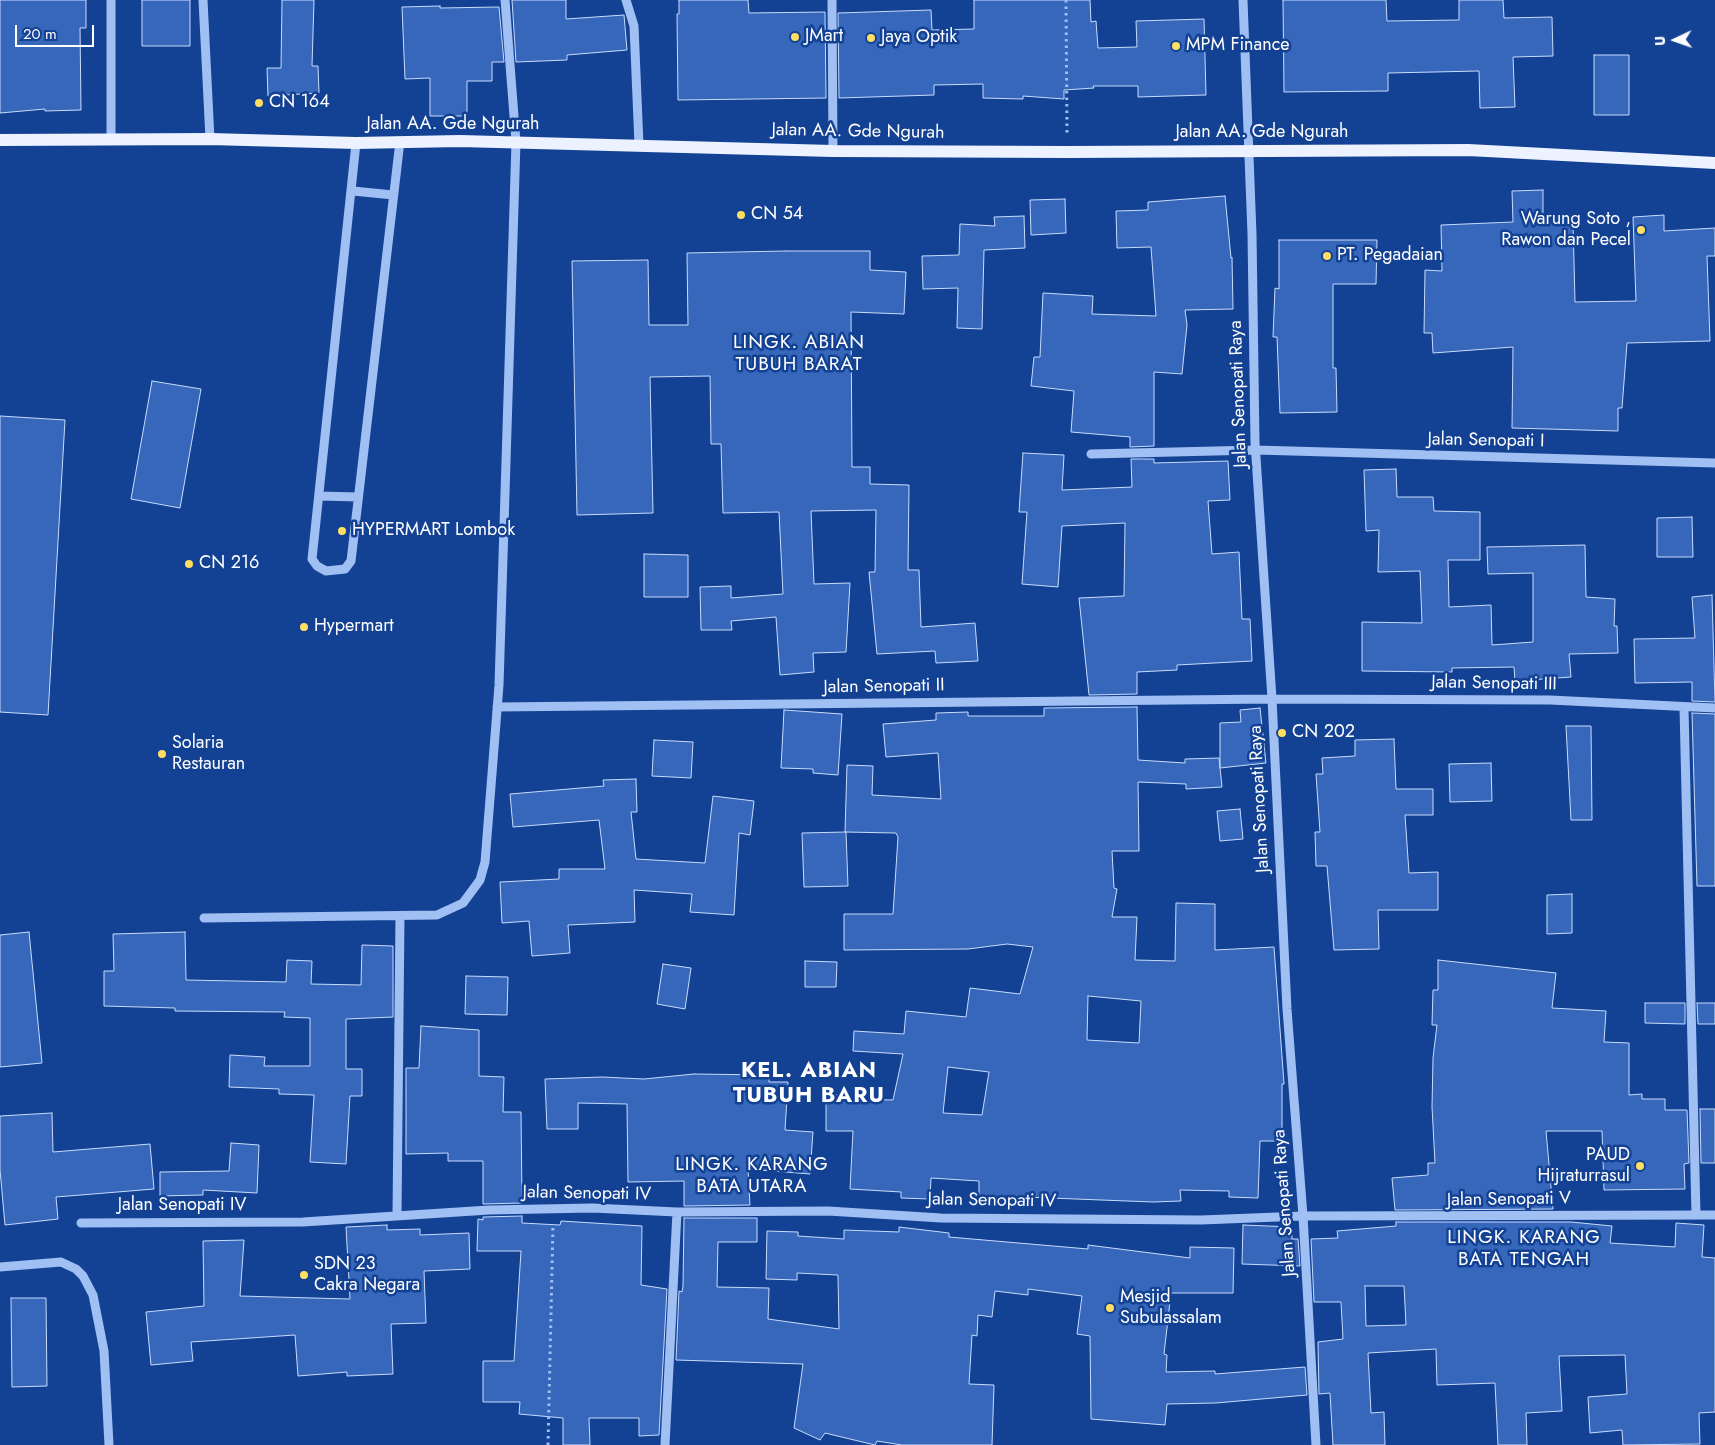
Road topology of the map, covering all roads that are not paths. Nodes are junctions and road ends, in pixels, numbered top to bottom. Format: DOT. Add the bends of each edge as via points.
graph roads {
  1 [pos="111,0"];
  2 [pos="203,0"];
  3 [pos="505,0"];
  4 [pos="626,0"];
  5 [pos="832,0"];
  6 [pos="1243,0"];
  7 [pos="210,139"];
  8 [pos="0,140"];
  9 [pos="112,140"];
  10 [pos="400,141"];
  11 [pos="356,142"];
  12 [pos="516,142"];
  13 [pos="638,145"];
  14 [pos="833,151"];
  15 [pos="1248,151"];
  16 [pos="1715,163"];
  17 [pos="353,192"];
  18 [pos="392,195"];
  19 [pos="1256,450"];
  20 [pos="1092,454"];
  21 [pos="1715,462"];
  22 [pos="318,496"];
  23 [pos="358,497"];
  24 [pos="1272,699"];
  25 [pos="497,707"];
  26 [pos="1684,708"];
  27 [pos="1715,708"];
  28 [pos="400,916"];
  29 [pos="204,918"];
  30 [pos="677,1212"];
  31 [pos="397,1215"];
  32 [pos="1696,1215"];
  33 [pos="1715,1215"];
  34 [pos="1303,1216"];
  35 [pos="81,1223"];
  36 [pos="0,1266"];
  37 [pos="109,1445"];
  38 [pos="665,1445"];
  39 [pos="1316,1445"];
  1 -- 9 [label="street"];
  2 -- 7 [label="street"];
  3 -- 12 [label="street"];
  4 -- 13 [label="street" via="634,26"];
  5 -- 14 [label="street"];
  6 -- 15 [label="street, Jalan Senopati Raya"];
  7 -- 9 [label="main road, Jalan AA. Gde Ngurah"];
  7 -- 11 [label="main road, Jalan AA. Gde Ngurah"];
  8 -- 9 [label="main road, Jalan AA. Gde Ngurah"];
  10 -- 11 [label="main road, Jalan AA. Gde Ngurah"];
  10 -- 12 [label="main road, Jalan AA. Gde Ngurah"];
  10 -- 18 [label="street"];
  11 -- 17 [label="street"];
  12 -- 13 [label="main road, Jalan AA. Gde Ngurah"];
  12 -- 25 [label="street"];
  13 -- 14 [label="main road, Jalan AA. Gde Ngurah"];
  14 -- 15 [label="main road, Jalan AA. Gde Ngurah"];
  15 -- 16 [label="main road, Jalan AA. Gde Ngurah" via="1468,150"];
  15 -- 19 [label="street, Jalan Senopati Raya"];
  17 -- 18 [label="street"];
  17 -- 22 [label="street"];
  18 -- 23 [label="street"];
  19 -- 20 [label="street, Jalan Senopati I"];
  19 -- 21 [label="street, Jalan Senopati I"];
  19 -- 24 [label="street, Jalan Senopati Raya"];
  22 -- 23 [label="street"];
  22 -- 23 [label="street" via="312,559 326,572 345,569 350,561"];
  24 -- 25 [label="street, Jalan Senopati II"];
  24 -- 26 [label="street, Jalan Senopati III" via="1550,700"];
  24 -- 34 [label="street, Jalan Senopati Raya" via="1286,1009"];
  25 -- 28 [label="street" via="485,862 480,880 463,903 446,912"];
  26 -- 27 [label="street, Jalan Senopati III"];
  26 -- 32 [label="street"];
  28 -- 29 [label="street"];
  28 -- 31 [label="street"];
  30 -- 31 [label="street, Jalan Senopati IV" via="554,1209"];
  30 -- 34 [label="street, Jalan Senopati IV" via="828,1211 941,1218 1200,1220"];
  30 -- 38 [label="street"];
  31 -- 35 [label="street, Jalan Senopati IV" via="303,1222"];
  32 -- 33 [label="street, Jalan Senopati V"];
  32 -- 34 [label="street, Jalan Senopati V"];
  34 -- 39 [label="street, Jalan Senopati Raya"];
  36 -- 37 [label="street" via="61,1262 76,1268 83,1276 93,1295 104,1351"];
}
